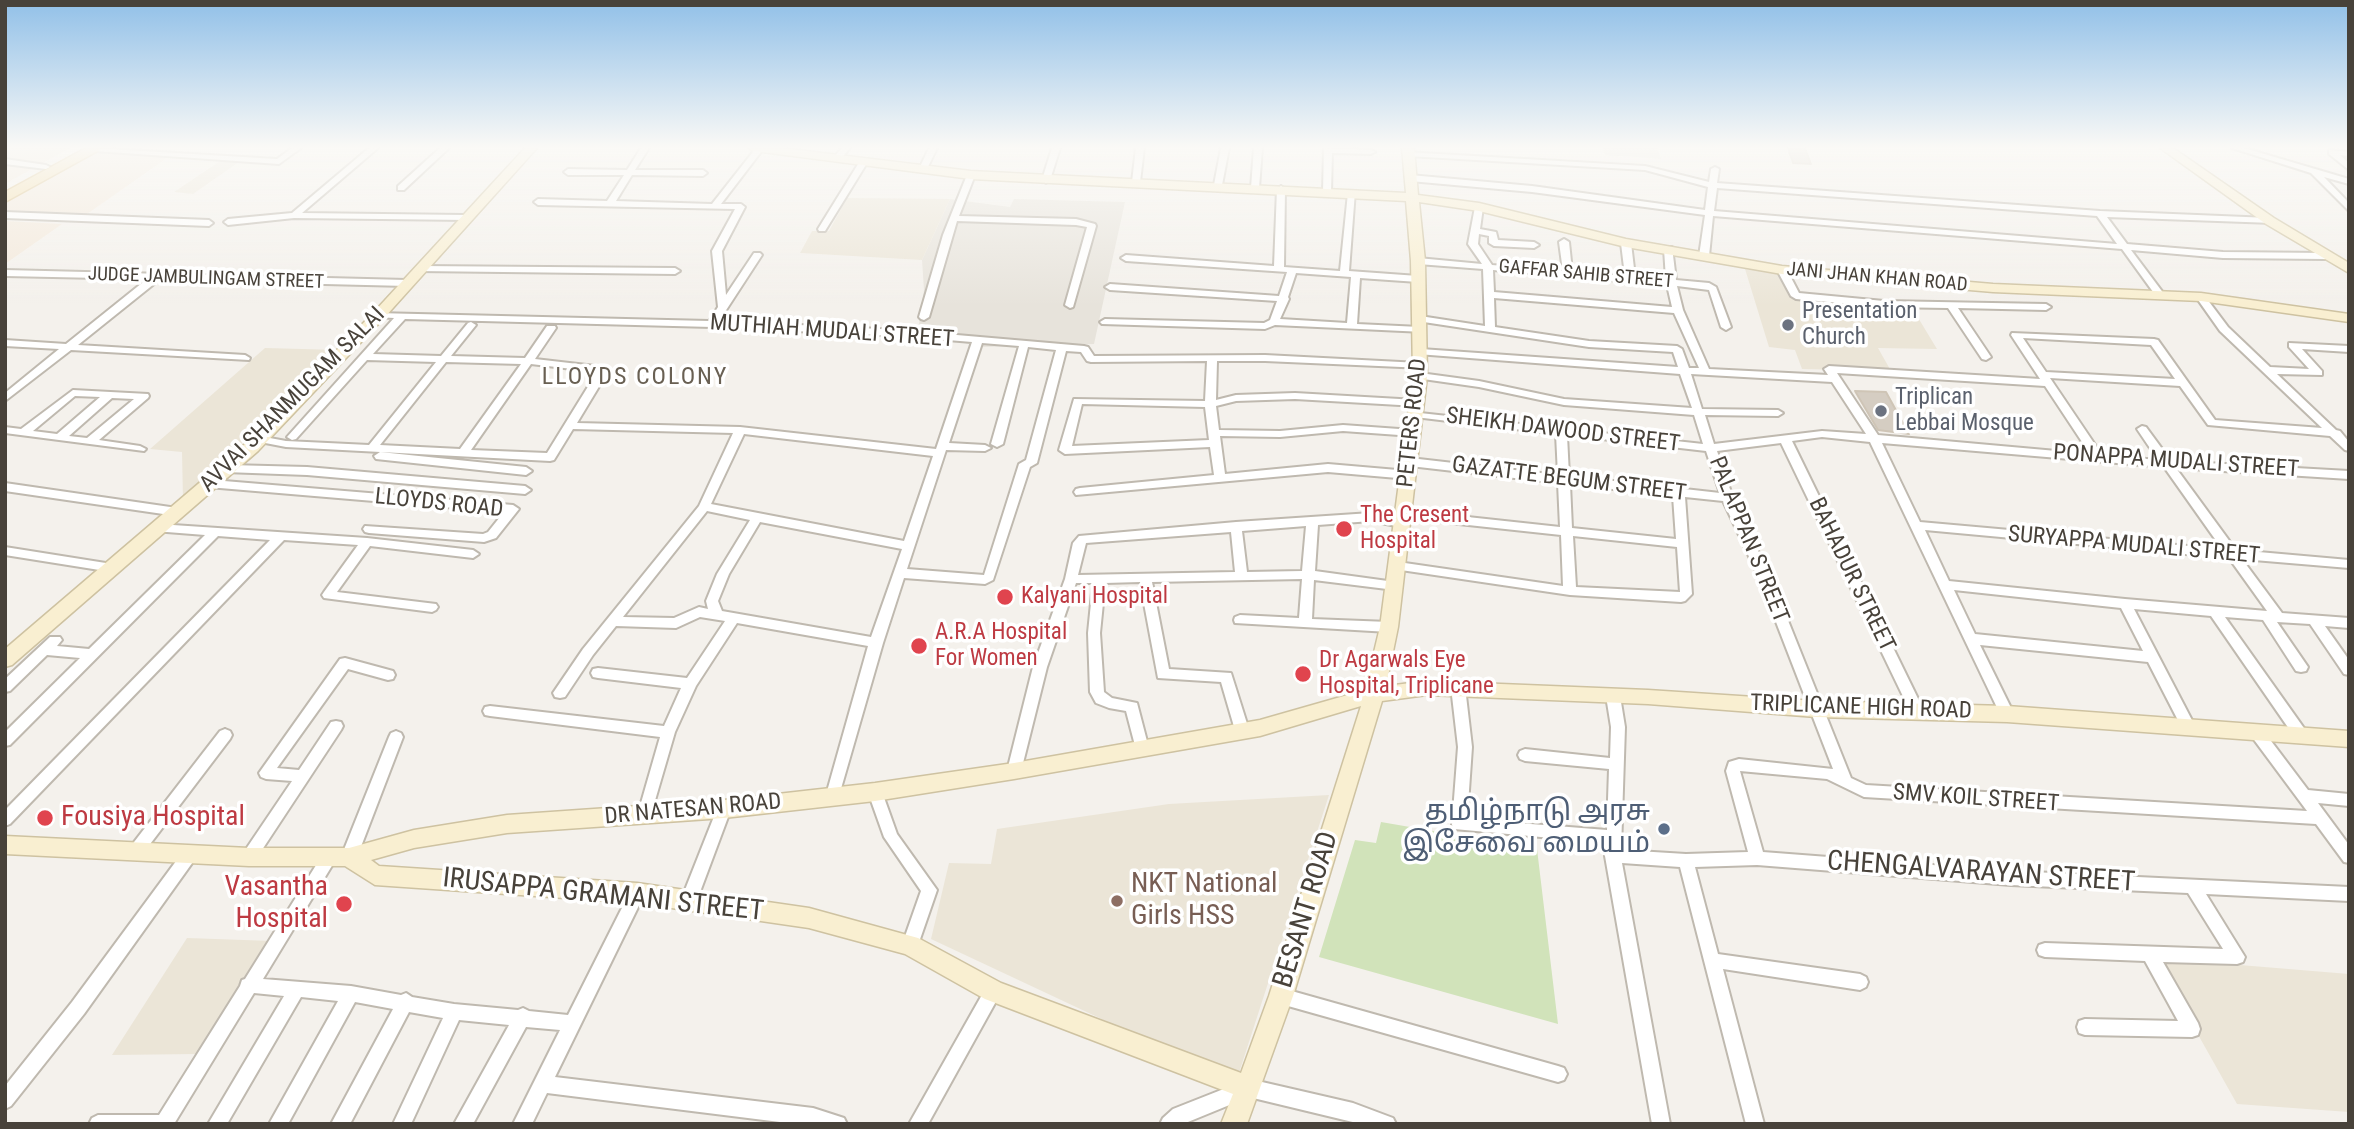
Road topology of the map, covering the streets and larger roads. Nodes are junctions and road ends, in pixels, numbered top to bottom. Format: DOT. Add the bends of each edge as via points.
graph roads {
  1 [pos="311,201"];
  2 [pos="481,201"];
  3 [pos="612,201"];
  4 [pos="719,201"];
  5 [pos="840,201"];
  6 [pos="961,201"];
  7 [pos="1282,201"];
  8 [pos="1351,201"];
  9 [pos="1410,201"];
  10 [pos="1435,201"];
  11 [pos="1617,201"];
  12 [pos="1709,201"];
  13 [pos="1921,201"];
  14 [pos="2241,201"];
  15 [pos="538,202"];
  16 [pos="610,204"];
  17 [pos="715,206"];
  18 [pos="383,207"];
  19 [pos="1479,207"];
  20 [pos="1707,213"];
  21 [pos="2100,214"];
  22 [pos="5,215"];
  23 [pos="294,215"];
  24 [pos="375,215"];
  25 [pos="465,218"];
  26 [pos="954,218"];
  27 [pos="2270,221"];
  28 [pos="228,222"];
  29 [pos="209,223"];
  30 [pos="822,229"];
  31 [pos="1475,231"];
  32 [pos="1564,242"];
  33 [pos="1626,243"];
  34 [pos="1535,245"];
  35 [pos="2123,247"];
  36 [pos="1670,249"];
  37 [pos="757,255"];
  38 [pos="1704,256"];
  39 [pos="2325,256"];
  40 [pos="1126,258"];
  41 [pos="1418,261"];
  42 [pos="1488,266"];
  43 [pos="1279,268"];
  44 [pos="419,269"];
  45 [pos="1293,269"];
  46 [pos="2349,269"];
  47 [pos="1782,270"];
  48 [pos="675,271"];
  49 [pos="5,273"];
  50 [pos="1568,273"];
  51 [pos="1344,274"];
  52 [pos="1356,275"];
  53 [pos="155,278"];
  54 [pos="1630,278"];
  55 [pos="1418,279"];
  56 [pos="1671,282"];
  57 [pos="407,283"];
  58 [pos="1110,287"];
  59 [pos="2035,289"];
  60 [pos="2160,294"];
  61 [pos="1489,295"];
  62 [pos="2201,297"];
  63 [pos="1284,299"];
  64 [pos="1070,305"];
  65 [pos="1951,305"];
  66 [pos="723,307"];
  67 [pos="1678,310"];
  68 [pos="379,315"];
  69 [pos="402,316"];
  70 [pos="924,317"];
  71 [pos="2349,318"];
  72 [pos="1274,322"];
  73 [pos="1105,323"];
  74 [pos="712,324"];
  75 [pos="1420,324"];
  76 [pos="471,325"];
  77 [pos="1352,326"];
  78 [pos="1726,327"];
  79 [pos="551,328"];
  80 [pos="1490,329"];
  81 [pos="977,342"];
  82 [pos="5,343"];
  83 [pos="1024,345"];
  84 [pos="68,346"];
  85 [pos="1062,348"];
  86 [pos="2348,349"];
  87 [pos="1986,357"];
  88 [pos="245,358"];
  89 [pos="365,358"];
  90 [pos="1212,358"];
  91 [pos="442,360"];
  92 [pos="528,361"];
  93 [pos="1420,365"];
  94 [pos="1684,370"];
  95 [pos="2265,370"];
  96 [pos="1705,371"];
  97 [pos="1836,379"];
  98 [pos="2047,379"];
  99 [pos="2183,383"];
  100 [pos="109,395"];
  101 [pos="5,398"];
  102 [pos="1078,401"];
  103 [pos="1210,404"];
  104 [pos="1416,408"];
  105 [pos="1697,412"];
  106 [pos="1778,413"];
  107 [pos="569,426"];
  108 [pos="2142,429"];
  109 [pos="5,430"];
  110 [pos="740,430"];
  111 [pos="1561,431"];
  112 [pos="23,433"];
  113 [pos="1413,433"];
  114 [pos="2336,433"];
  115 [pos="292,437"];
  116 [pos="59,438"];
  117 [pos="1215,438"];
  118 [pos="1874,438"];
  119 [pos="1785,439"];
  120 [pos="89,442"];
  121 [pos="256,443"];
  122 [pos="1711,448"];
  123 [pos="2349,448"];
  124 [pos="140,449"];
  125 [pos="371,449"];
  126 [pos="465,450"];
  127 [pos="942,450"];
  128 [pos="1065,450"];
  129 [pos="2097,456"];
  130 [pos="2166,464"];
  131 [pos="229,468"];
  132 [pos="1409,468"];
  133 [pos="526,471"];
  134 [pos="2349,475"];
  135 [pos="1220,478"];
  136 [pos="1561,480"];
  137 [pos="212,484"];
  138 [pos="5,487"];
  139 [pos="524,490"];
  140 [pos="1080,492"];
  141 [pos="1679,494"];
  142 [pos="1727,498"];
  143 [pos="704,506"];
  144 [pos="177,512"];
  145 [pos="757,517"];
  146 [pos="1402,518"];
  147 [pos="1312,521"];
  148 [pos="1236,526"];
  149 [pos="1919,526"];
  150 [pos="158,528"];
  151 [pos="215,532"];
  152 [pos="1566,533"];
  153 [pos="281,536"];
  154 [pos="368,536"];
  155 [pos="1683,544"];
  156 [pos="909,546"];
  157 [pos="5,551"];
  158 [pos="473,555"];
  159 [pos="2234,556"];
  160 [pos="2349,564"];
  161 [pos="1398,566"];
  162 [pos="112,568"];
  163 [pos="900,573"];
  164 [pos="1241,574"];
  165 [pos="1309,575"];
  166 [pos="1145,577"];
  167 [pos="1071,579"];
  168 [pos="1099,580"];
  169 [pos="1945,585"];
  170 [pos="1395,586"];
  171 [pos="1570,591"];
  172 [pos="2125,604"];
  173 [pos="432,607"];
  174 [pos="2214,611"];
  175 [pos="716,614"];
  176 [pos="2272,616"];
  177 [pos="734,618"];
  178 [pos="1240,620"];
  179 [pos="2314,620"];
  180 [pos="613,621"];
  181 [pos="1305,622"];
  182 [pos="2349,622"];
  183 [pos="1389,627"];
  184 [pos="1973,639"];
  185 [pos="876,643"];
  186 [pos="92,654"];
  187 [pos="2151,657"];
  188 [pos="5,660"];
  189 [pos="2301,667"];
  190 [pos="2348,667"];
  191 [pos="598,673"];
  192 [pos="388,675"];
  193 [pos="690,684"];
  194 [pos="5,687"];
  195 [pos="1458,687"];
  196 [pos="560,693"];
  197 [pos="1374,695"];
  198 [pos="1613,696"];
  199 [pos="1816,709"];
  200 [pos="490,711"];
  201 [pos="1917,711"];
  202 [pos="2007,714"];
  203 [pos="336,726"];
  204 [pos="2189,728"];
  205 [pos="1242,730"];
  206 [pos="668,732"];
  207 [pos="2257,733"];
  208 [pos="225,734"];
  209 [pos="2301,735"];
  210 [pos="396,737"];
  211 [pos="2349,739"];
  212 [pos="5,741"];
  213 [pos="1143,749"];
  214 [pos="1525,755"];
  215 [pos="1615,764"];
  216 [pos="1014,771"];
  217 [pos="302,776"];
  218 [pos="1845,780"];
  219 [pos="875,792"];
  220 [pos="833,795"];
  221 [pos="2302,796"];
  222 [pos="2349,800"];
  223 [pos="724,810"];
  224 [pos="643,817"];
  225 [pos="2318,818"];
  226 [pos="5,820"];
  227 [pos="1612,837"];
  228 [pos="5,845"];
  229 [pos="136,851"];
  230 [pos="190,854"];
  231 [pos="1613,856"];
  232 [pos="249,857"];
  233 [pos="2349,857"];
  234 [pos="338,858"];
  235 [pos="1757,858"];
  236 [pos="1686,860"];
  237 [pos="2192,886"];
  238 [pos="637,893"];
  239 [pos="2349,894"];
  240 [pos="689,900"];
  241 [pos="909,945"];
  242 [pos="2045,950"];
  243 [pos="2150,955"];
  244 [pos="1711,960"];
  245 [pos="1860,982"];
  246 [pos="248,985"];
  247 [pos="297,989"];
  248 [pos="993,991"];
  249 [pos="351,994"];
  250 [pos="1281,996"];
  251 [pos="406,1001"];
  252 [pos="454,1012"];
  253 [pos="523,1016"];
  254 [pos="570,1023"];
  255 [pos="2085,1027"];
  256 [pos="1558,1074"];
  257 [pos="543,1084"];
  258 [pos="1249,1088"];
  259 [pos="5,1100"];
  260 [pos="98,1124"];
  261 [pos="159,1124"];
  262 [pos="217,1124"];
  263 [pos="278,1124"];
  264 [pos="340,1124"];
  265 [pos="402,1124"];
  266 [pos="463,1124"];
  267 [pos="522,1124"];
  268 [pos="838,1124"];
  269 [pos="918,1124"];
  270 [pos="1169,1124"];
  271 [pos="1234,1124"];
  272 [pos="1387,1124"];
  273 [pos="1661,1124"];
  274 [pos="1755,1124"];
  1 -- 23 [label="street"];
  2 -- 25 [label="street, AVVAI SHANMUGAM SALAI"];
  3 -- 16 [label="street"];
  4 -- 17 [label="street"];
  5 -- 30 [label="street"];
  6 -- 26 [label="street"];
  7 -- 43 [label="street"];
  8 -- 51 [label="street"];
  9 -- 41 [label="street, PETERS ROAD"];
  10 -- 19 [label="street, JANI JHAN KHAN ROAD"];
  11 -- 20 [label="street"];
  12 -- 20 [label="street"];
  13 -- 21 [label="street"];
  14 -- 27 [label="street"];
  15 -- 16 [label="street"];
  16 -- 17 [label="street"];
  17 -- 66 [label="street" via="742,210 717,251"];
  18 -- 24 [label="street"];
  19 -- 31 [label="street"];
  19 -- 33 [label="street, JANI JHAN KHAN ROAD"];
  20 -- 35 [label="street"];
  20 -- 38 [label="street"];
  21 -- 27 [label="street"];
  21 -- 35 [label="street"];
  22 -- 29 [label="street"];
  23 -- 24 [label="street"];
  23 -- 28 [label="street"];
  24 -- 25 [label="street"];
  25 -- 44 [label="street, AVVAI SHANMUGAM SALAI"];
  26 -- 64 [label="street" via="1092,226"];
  26 -- 70 [label="street"];
  27 -- 39 [label="street"];
  31 -- 34 [label="street" via="1493,234 1494,243"];
  31 -- 42 [label="street" via="1473,244"];
  32 -- 50 [label="street"];
  33 -- 36 [label="street, JANI JHAN KHAN ROAD"];
  33 -- 54 [label="street"];
  35 -- 39 [label="street"];
  35 -- 60 [label="street"];
  36 -- 38 [label="street, JANI JHAN KHAN ROAD"];
  36 -- 56 [label="street"];
  37 -- 66 [label="street"];
  38 -- 47 [label="street, JANI JHAN KHAN ROAD"];
  39 -- 46 [label="street"];
  40 -- 43 [label="street"];
  41 -- 42 [label="street, GAFFAR SAHIB STREET"];
  41 -- 55 [label="street, PETERS ROAD"];
  42 -- 50 [label="street, GAFFAR SAHIB STREET"];
  42 -- 61 [label="street"];
  43 -- 45 [label="street"];
  44 -- 48 [label="street"];
  44 -- 57 [label="street, AVVAI SHANMUGAM SALAI"];
  45 -- 51 [label="street"];
  45 -- 63 [label="street"];
  47 -- 59 [label="street, JANI JHAN KHAN ROAD"];
  47 -- 65 [label="street" via="1796,296"];
  49 -- 53 [label="street, JUDGE JAMBULINGAM STREET"];
  50 -- 54 [label="street, GAFFAR SAHIB STREET"];
  51 -- 52 [label="street"];
  52 -- 55 [label="street"];
  52 -- 77 [label="street"];
  53 -- 57 [label="street, JUDGE JAMBULINGAM STREET"];
  53 -- 84 [label="street"];
  54 -- 56 [label="street, GAFFAR SAHIB STREET"];
  55 -- 75 [label="street, PETERS ROAD"];
  56 -- 67 [label="street"];
  56 -- 78 [label="street, GAFFAR SAHIB STREET" via="1713,289"];
  57 -- 68 [label="street, AVVAI SHANMUGAM SALAI"];
  58 -- 63 [label="street"];
  59 -- 60 [label="street, JANI JHAN KHAN ROAD"];
  59 -- 65 [label="street" via="2046,307"];
  60 -- 62 [label="street, JANI JHAN KHAN ROAD"];
  61 -- 67 [label="street"];
  61 -- 80 [label="street"];
  62 -- 71 [label="street, JANI JHAN KHAN ROAD"];
  62 -- 95 [label="street" via="2224,329"];
  63 -- 72 [label="street"];
  65 -- 87 [label="street"];
  66 -- 74 [label="street"];
  67 -- 96 [label="street"];
  68 -- 69 [label="street, MUTHIAH MUDALI STREET"];
  68 -- 121 [label="street, AVVAI SHANMUGAM SALAI"];
  69 -- 74 [label="street, MUTHIAH MUDALI STREET"];
  69 -- 89 [label="street"];
  72 -- 73 [label="street" via="1265,326"];
  72 -- 77 [label="street"];
  74 -- 81 [label="street, MUTHIAH MUDALI STREET"];
  75 -- 77 [label="street"];
  75 -- 80 [label="street"];
  75 -- 93 [label="street, PETERS ROAD"];
  76 -- 91 [label="street"];
  79 -- 92 [label="street"];
  80 -- 94 [label="street" via="1589,344 1676,348"];
  81 -- 83 [label="street"];
  81 -- 127 [label="street, MUTHIAH MUDALI STREET"];
  82 -- 84 [label="street"];
  83 -- 85 [label="street"];
  83 -- 127 [label="street" via="991,446"];
  84 -- 88 [label="street"];
  84 -- 101 [label="street"];
  85 -- 90 [label="street" via="1086,349 1091,359"];
  85 -- 163 [label="street" via="1031,463 1025,464 989,578"];
  86 -- 95 [label="street" via="2293,345 2318,373"];
  89 -- 91 [label="street"];
  89 -- 115 [label="street"];
  90 -- 93 [label="street"];
  90 -- 103 [label="street"];
  91 -- 92 [label="street"];
  91 -- 125 [label="street"];
  92 -- 107 [label="street" via="604,370"];
  92 -- 126 [label="street"];
  93 -- 94 [label="street" via="1522,361"];
  93 -- 104 [label="street, PETERS ROAD"];
  93 -- 105 [label="street" via="1479,384 1564,402"];
  94 -- 96 [label="street"];
  94 -- 105 [label="street, PALAPPAN STREET"];
  95 -- 114 [label="street"];
  96 -- 97 [label="street"];
  97 -- 98 [label="street" via="1829,369"];
  97 -- 118 [label="street"];
  98 -- 99 [label="street"];
  98 -- 99 [label="street" via="2016,335 2154,342"];
  98 -- 129 [label="street"];
  99 -- 114 [label="street" via="2212,423"];
  100 -- 112 [label="street" via="73,393"];
  100 -- 116 [label="street"];
  100 -- 120 [label="street" via="144,397"];
  102 -- 103 [label="street, SHEIKH DAWOOD STREET"];
  102 -- 128 [label="street"];
  103 -- 104 [label="street, SHEIKH DAWOOD STREET" via="1236,398 1295,396"];
  103 -- 117 [label="street"];
  104 -- 111 [label="street, SHEIKH DAWOOD STREET"];
  104 -- 113 [label="street, PETERS ROAD"];
  105 -- 106 [label="street"];
  105 -- 122 [label="street, PALAPPAN STREET"];
  107 -- 110 [label="street"];
  107 -- 126 [label="street" via="550,457"];
  108 -- 130 [label="street"];
  109 -- 112 [label="street"];
  110 -- 127 [label="street"];
  110 -- 143 [label="street"];
  111 -- 122 [label="street, SHEIKH DAWOOD STREET"];
  111 -- 136 [label="street"];
  112 -- 116 [label="street"];
  113 -- 117 [label="street" via="1343,428"];
  113 -- 132 [label="street, PETERS ROAD"];
  114 -- 123 [label="street"];
  116 -- 120 [label="street"];
  117 -- 128 [label="street"];
  117 -- 135 [label="street"];
  118 -- 119 [label="street, PONAPPA MUDALI STREET" via="1822,434"];
  118 -- 129 [label="street, PONAPPA MUDALI STREET"];
  118 -- 149 [label="street"];
  119 -- 122 [label="street, PONAPPA MUDALI STREET"];
  119 -- 201 [label="street, BAHADUR STREET"];
  120 -- 124 [label="street"];
  121 -- 125 [label="street"];
  121 -- 131 [label="street, AVVAI SHANMUGAM SALAI"];
  121 -- 133 [label="street"];
  122 -- 142 [label="street, PALAPPAN STREET"];
  125 -- 126 [label="street"];
  127 -- 156 [label="street, MUTHIAH MUDALI STREET"];
  129 -- 130 [label="street, PONAPPA MUDALI STREET"];
  130 -- 134 [label="street, PONAPPA MUDALI STREET"];
  130 -- 159 [label="street"];
  131 -- 137 [label="street, AVVAI SHANMUGAM SALAI"];
  131 -- 139 [label="street"];
  132 -- 135 [label="street, GAZATTE BEGUM STREET" via="1328,468"];
  132 -- 136 [label="street, GAZATTE BEGUM STREET"];
  132 -- 146 [label="street, PETERS ROAD"];
  135 -- 140 [label="street, GAZATTE BEGUM STREET"];
  136 -- 141 [label="street, GAZATTE BEGUM STREET"];
  136 -- 152 [label="street"];
  137 -- 144 [label="street, AVVAI SHANMUGAM SALAI"];
  137 -- 154 [label="street, LLOYDS ROAD" via="513,509 492,535 484,538"];
  138 -- 144 [label="street"];
  141 -- 142 [label="street, GAZATTE BEGUM STREET"];
  141 -- 155 [label="street"];
  142 -- 199 [label="street, PALAPPAN STREET" via="1765,578"];
  143 -- 145 [label="street"];
  143 -- 180 [label="street"];
  144 -- 150 [label="street, AVVAI SHANMUGAM SALAI"];
  145 -- 156 [label="street"];
  145 -- 175 [label="street" via="723,574 712,601"];
  146 -- 147 [label="street"];
  146 -- 152 [label="street"];
  146 -- 161 [label="street, PETERS ROAD"];
  147 -- 148 [label="street"];
  147 -- 165 [label="street"];
  148 -- 164 [label="street"];
  148 -- 167 [label="street" via="1083,539"];
  149 -- 159 [label="street, SURYAPPA MUDALI STREET"];
  149 -- 169 [label="street"];
  150 -- 151 [label="street"];
  150 -- 162 [label="street, AVVAI SHANMUGAM SALAI"];
  151 -- 153 [label="street"];
  151 -- 186 [label="street"];
  152 -- 155 [label="street"];
  152 -- 171 [label="street"];
  153 -- 154 [label="street"];
  153 -- 226 [label="street"];
  154 -- 158 [label="street"];
  154 -- 173 [label="street" via="328,595"];
  155 -- 171 [label="street" via="1684,597"];
  156 -- 163 [label="street, MUTHIAH MUDALI STREET"];
  157 -- 162 [label="street"];
  159 -- 160 [label="street, SURYAPPA MUDALI STREET"];
  159 -- 176 [label="street"];
  161 -- 170 [label="street, PETERS ROAD"];
  161 -- 171 [label="street"];
  162 -- 188 [label="street, AVVAI SHANMUGAM SALAI"];
  163 -- 185 [label="street, MUTHIAH MUDALI STREET"];
  164 -- 165 [label="street"];
  164 -- 166 [label="street"];
  165 -- 170 [label="street"];
  165 -- 181 [label="street"];
  166 -- 168 [label="street"];
  166 -- 205 [label="street" via="1163,674 1226,677"];
  167 -- 168 [label="street"];
  167 -- 216 [label="street" via="1040,667"];
  168 -- 213 [label="street" via="1094,633 1097,692 1109,703 1132,707"];
  169 -- 172 [label="street"];
  169 -- 184 [label="street"];
  170 -- 183 [label="street, PETERS ROAD"];
  172 -- 174 [label="street"];
  172 -- 187 [label="street"];
  174 -- 176 [label="street"];
  174 -- 209 [label="street"];
  175 -- 177 [label="street"];
  175 -- 180 [label="street" via="699,612 676,623"];
  176 -- 179 [label="street"];
  176 -- 189 [label="street"];
  177 -- 185 [label="street"];
  177 -- 193 [label="street"];
  178 -- 181 [label="street"];
  179 -- 182 [label="street"];
  179 -- 190 [label="street"];
  180 -- 196 [label="street"];
  181 -- 183 [label="street"];
  183 -- 197 [label="street, PETERS ROAD"];
  184 -- 187 [label="street"];
  184 -- 202 [label="street"];
  185 -- 220 [label="street, MUTHIAH MUDALI STREET"];
  186 -- 194 [label="street" via="50,645"];
  186 -- 212 [label="street"];
  187 -- 204 [label="street"];
  191 -- 193 [label="street"];
  192 -- 217 [label="street" via="345,663 266,774"];
  193 -- 206 [label="street"];
  195 -- 197 [label="street, TRIPLICANE HIGH ROAD"];
  195 -- 198 [label="street, TRIPLICANE HIGH ROAD"];
  195 -- 227 [label="street" via="1465,747 1459,825"];
  197 -- 205 [label="street, DR NATESAN ROAD"];
  197 -- 250 [label="street, BESANT ROAD"];
  198 -- 199 [label="street, TRIPLICANE HIGH ROAD"];
  198 -- 215 [label="street" via="1618,727"];
  199 -- 201 [label="street, TRIPLICANE HIGH ROAD"];
  199 -- 218 [label="street, PALAPPAN STREET"];
  200 -- 206 [label="street"];
  201 -- 202 [label="street, TRIPLICANE HIGH ROAD"];
  202 -- 204 [label="street, TRIPLICANE HIGH ROAD"];
  203 -- 217 [label="street"];
  204 -- 207 [label="street, TRIPLICANE HIGH ROAD"];
  205 -- 213 [label="street, DR NATESAN ROAD"];
  206 -- 224 [label="street"];
  207 -- 209 [label="street, TRIPLICANE HIGH ROAD"];
  207 -- 221 [label="street"];
  208 -- 229 [label="street"];
  209 -- 211 [label="street, TRIPLICANE HIGH ROAD"];
  210 -- 234 [label="street"];
  213 -- 216 [label="street, DR NATESAN ROAD"];
  214 -- 215 [label="street"];
  215 -- 227 [label="street"];
  216 -- 219 [label="street, DR NATESAN ROAD"];
  217 -- 232 [label="street"];
  218 -- 225 [label="street, SMV KOIL STREET" via="1864,791"];
  218 -- 235 [label="street, SMV KOIL STREET" via="1829,773 1734,766"];
  219 -- 220 [label="street, DR NATESAN ROAD"];
  219 -- 241 [label="street" via="891,837 929,890"];
  220 -- 223 [label="street, DR NATESAN ROAD"];
  221 -- 222 [label="street"];
  221 -- 225 [label="street"];
  223 -- 224 [label="street, DR NATESAN ROAD"];
  223 -- 240 [label="street"];
  224 -- 234 [label="street, DR NATESAN ROAD" via="496,826 414,839"];
  225 -- 233 [label="street"];
  227 -- 231 [label="street"];
  228 -- 229 [label="street, DR NATESAN ROAD"];
  229 -- 230 [label="street, DR NATESAN ROAD"];
  230 -- 232 [label="street, DR NATESAN ROAD"];
  230 -- 259 [label="street"];
  231 -- 236 [label="street, CHENGALVARAYAN STREET"];
  231 -- 273 [label="street"];
  232 -- 234 [label="street, DR NATESAN ROAD"];
  234 -- 238 [label="street, IRUSAPPA GRAMANI STREET" via="374,875"];
  234 -- 246 [label="street"];
  235 -- 236 [label="street, CHENGALVARAYAN STREET"];
  235 -- 237 [label="street, CHENGALVARAYAN STREET" via="2011,878"];
  236 -- 244 [label="street"];
  237 -- 239 [label="street, CHENGALVARAYAN STREET"];
  237 -- 243 [label="street" via="2238,957"];
  238 -- 240 [label="street, IRUSAPPA GRAMANI STREET"];
  238 -- 254 [label="street"];
  240 -- 241 [label="street, IRUSAPPA GRAMANI STREET" via="809,918"];
  241 -- 248 [label="street, IRUSAPPA GRAMANI STREET"];
  242 -- 243 [label="street"];
  243 -- 255 [label="street" via="2192,1030"];
  244 -- 245 [label="street"];
  244 -- 274 [label="street"];
  246 -- 247 [label="street"];
  246 -- 261 [label="street"];
  247 -- 249 [label="street"];
  247 -- 262 [label="street"];
  248 -- 258 [label="street, IRUSAPPA GRAMANI STREET"];
  248 -- 269 [label="street"];
  249 -- 251 [label="street"];
  249 -- 263 [label="street"];
  250 -- 256 [label="street"];
  250 -- 258 [label="street, BESANT ROAD"];
  251 -- 252 [label="street"];
  251 -- 264 [label="street"];
  252 -- 253 [label="street"];
  252 -- 265 [label="street"];
  253 -- 254 [label="street"];
  253 -- 266 [label="street"];
  254 -- 257 [label="street"];
  257 -- 267 [label="street"];
  257 -- 268 [label="street" via="813,1117"];
  258 -- 270 [label="street" via="1179,1115"];
  258 -- 271 [label="street, BESANT ROAD"];
  258 -- 272 [label="street"];
  260 -- 261 [label="street"];
}
